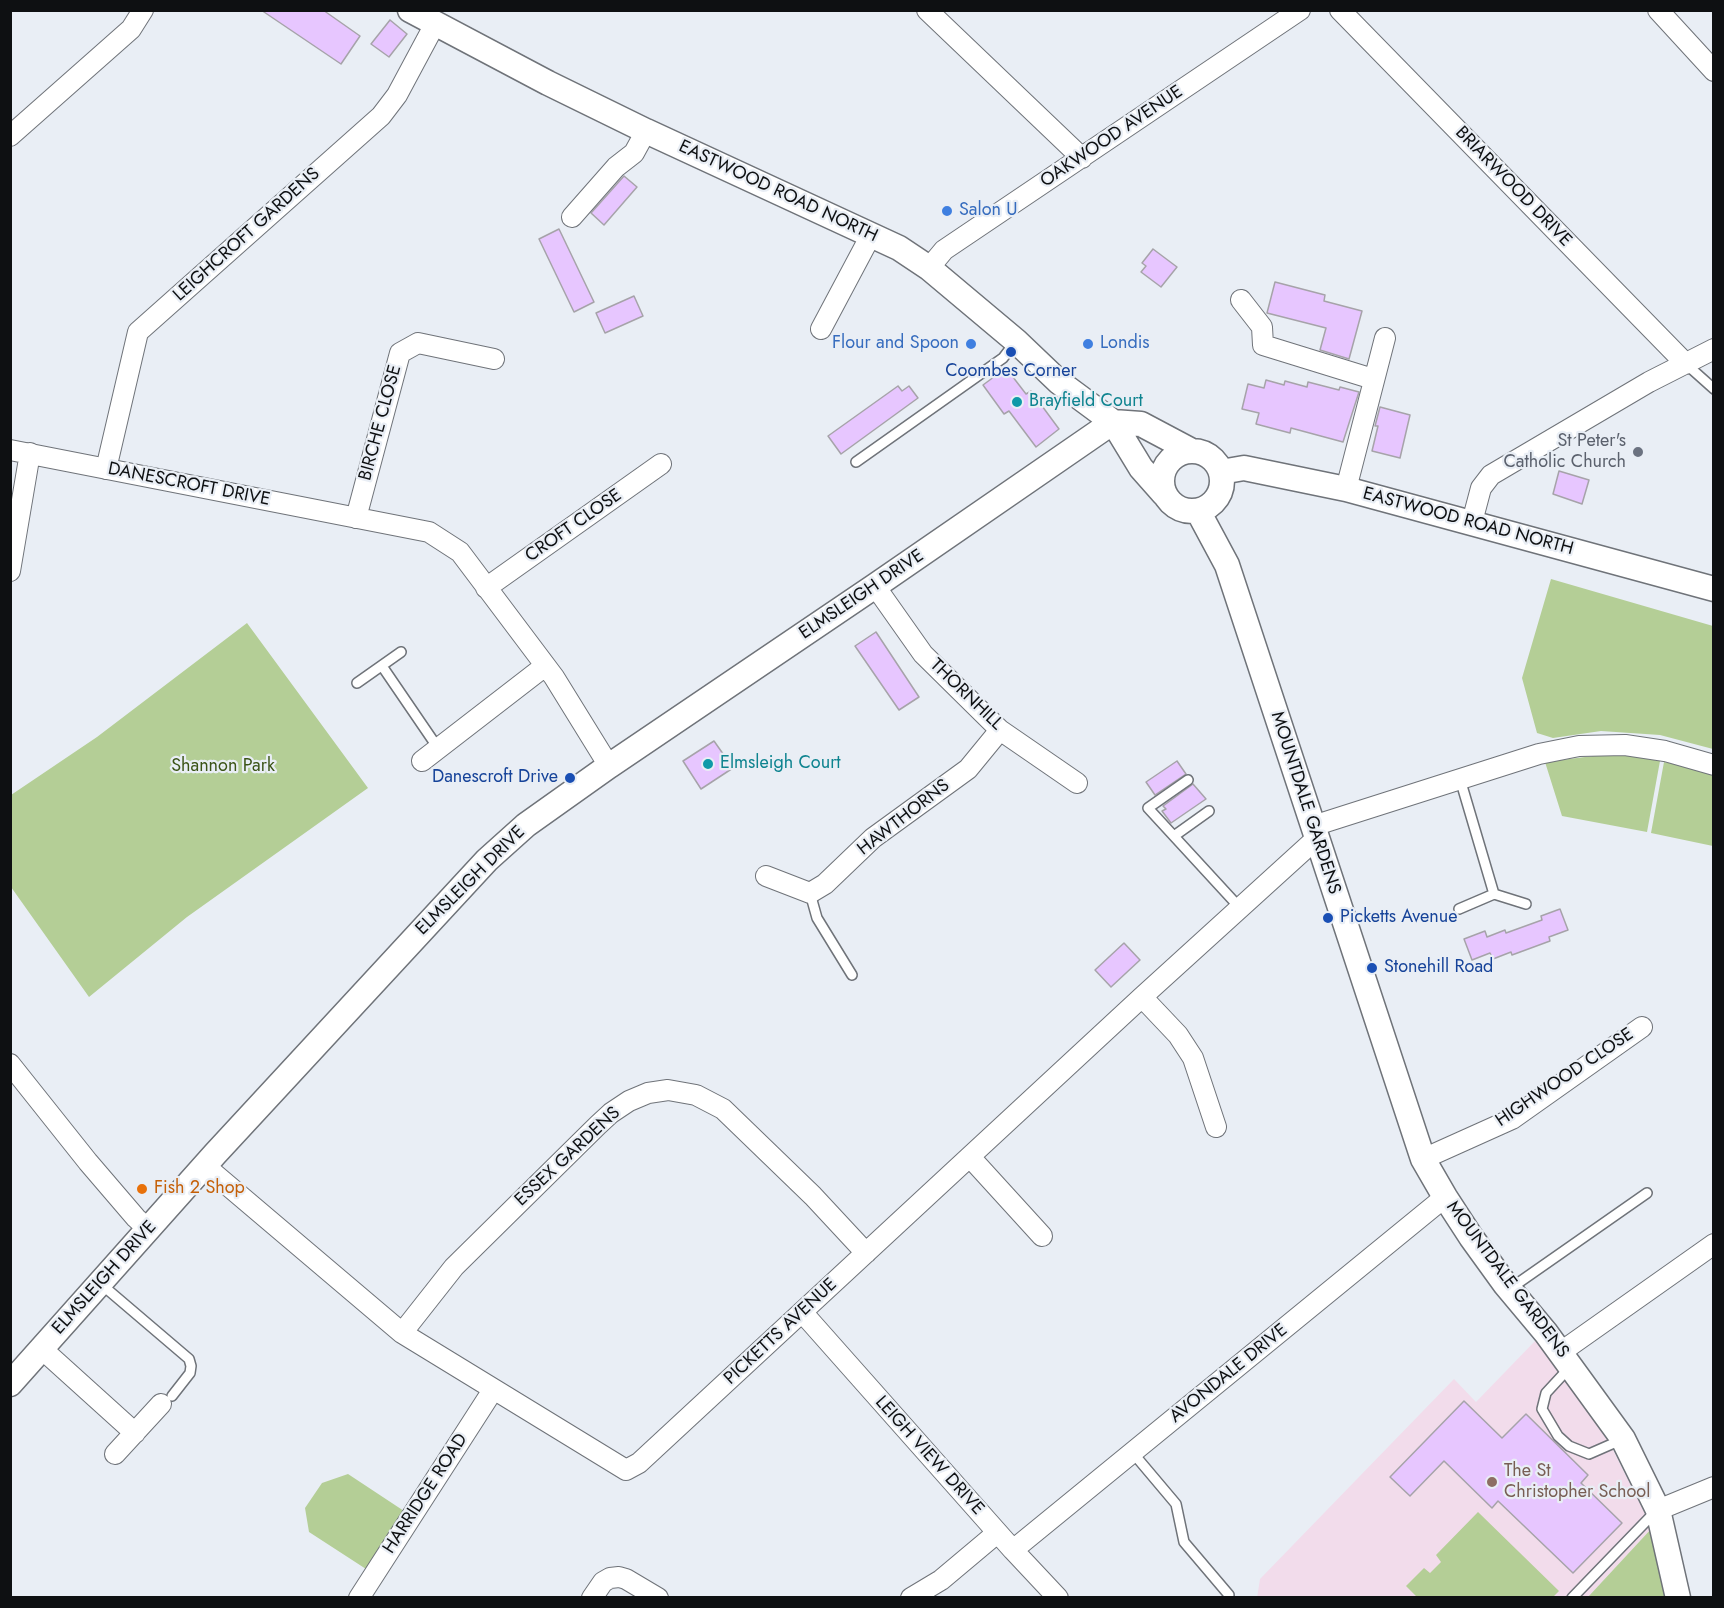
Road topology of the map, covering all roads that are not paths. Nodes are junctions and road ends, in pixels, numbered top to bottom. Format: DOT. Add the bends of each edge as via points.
graph roads {
  1 [pos="143,10"];
  2 [pos="410,10"];
  3 [pos="927,10"];
  4 [pos="1300,10"];
  5 [pos="1340,10"];
  6 [pos="1658,10"];
  7 [pos="435,24"];
  8 [pos="1713,72"];
  9 [pos="646,131"];
  10 [pos="10,136"];
  11 [pos="1082,158"];
  12 [pos="572,217"];
  13 [pos="872,235"];
  14 [pos="929,268"];
  15 [pos="1241,300"];
  16 [pos="821,329"];
  17 [pos="1385,338"];
  18 [pos="1016,341"];
  19 [pos="1713,349"];
  20 [pos="494,359"];
  21 [pos="1686,364"];
  22 [pos="1373,379"];
  23 [pos="1713,389"];
  24 [pos="1113,422"];
  25 [pos="1190,450"];
  26 [pos="20,452"];
  27 [pos="856,462"];
  28 [pos="661,464"];
  29 [pos="106,469"];
  30 [pos="1221,472"];
  31 [pos="1346,489"];
  32 [pos="1164,494"];
  33 [pos="1198,511"];
  34 [pos="356,518"];
  35 [pos="1472,522"];
  36 [pos="10,571"];
  37 [pos="875,586"];
  38 [pos="486,588"];
  39 [pos="1713,589"];
  40 [pos="401,652"];
  41 [pos="382,666"];
  42 [pos="546,666"];
  43 [pos="357,683"];
  44 [pos="1000,730"];
  45 [pos="438,748"];
  46 [pos="422,761"];
  47 [pos="1713,765"];
  48 [pos="609,766"];
  49 [pos="1460,779"];
  50 [pos="1188,780"];
  51 [pos="1077,783"];
  52 [pos="1209,811"];
  53 [pos="1315,832"];
  54 [pos="1174,836"];
  55 [pos="766,876"];
  56 [pos="810,893"];
  57 [pos="1494,894"];
  58 [pos="1526,904"];
  59 [pos="1240,908"];
  60 [pos="1459,909"];
  61 [pos="852,975"];
  62 [pos="1142,997"];
  63 [pos="1642,1027"];
  64 [pos="10,1064"];
  65 [pos="1216,1127"];
  66 [pos="970,1157"];
  67 [pos="1423,1159"];
  68 [pos="205,1166"];
  69 [pos="1647,1193"];
  70 [pos="1445,1197"];
  71 [pos="148,1229"];
  72 [pos="1042,1236"];
  73 [pos="1713,1244"];
  74 [pos="866,1253"];
  75 [pos="101,1284"];
  76 [pos="1509,1289"];
  77 [pos="802,1312"];
  78 [pos="402,1333"];
  79 [pos="42,1349"];
  80 [pos="1566,1359"];
  81 [pos="12,1380"];
  82 [pos="493,1390"];
  83 [pos="167,1400"];
  84 [pos="135,1433"];
  85 [pos="1623,1439"];
  86 [pos="1132,1452"];
  87 [pos="115,1454"];
  88 [pos="1713,1487"];
  89 [pos="1658,1510"];
  90 [pos="997,1533"];
  91 [pos="1013,1550"];
  92 [pos="1229,1595"];
  93 [pos="359,1598"];
  94 [pos="592,1598"];
  95 [pos="658,1598"];
  96 [pos="911,1598"];
  97 [pos="1058,1598"];
  98 [pos="1572,1598"];
  99 [pos="1678,1598"];
  1 -- 10 [label="street" via="131,29"];
  2 -- 7 [label="street, EASTWOOD ROAD NORTH"];
  3 -- 11 [label="street"];
  4 -- 11 [label="street, OAKWOOD AVENUE"];
  5 -- 21 [label="street, BRIARWOOD DRIVE"];
  6 -- 8 [label="street"];
  7 -- 9 [label="street, EASTWOOD ROAD NORTH"];
  7 -- 29 [label="street, LEIGHCROFT GARDENS" via="397,95 381,116 138,332"];
  9 -- 12 [label="street" via="634,153 616,167"];
  9 -- 13 [label="street, EASTWOOD ROAD NORTH"];
  11 -- 14 [label="street, OAKWOOD AVENUE" via="944,250"];
  13 -- 14 [label="street, EASTWOOD ROAD NORTH"];
  13 -- 16 [label="street"];
  14 -- 18 [label="street, EASTWOOD ROAD NORTH"];
  15 -- 22 [label="street" via="1262,327 1263,345"];
  17 -- 22 [label="street"];
  18 -- 24 [label="street, EASTWOOD ROAD NORTH" via="1059,382"];
  18 -- 27 [label="lane" via="1003,358"];
  19 -- 21 [label="street"];
  20 -- 34 [label="street, BIRCHE CLOSE" via="418,343 400,353"];
  21 -- 23 [label="lane"];
  21 -- 35 [label="street" via="1491,475 1480,488"];
  22 -- 31 [label="street"];
  24 -- 25 [label="street" via="1141,424"];
  24 -- 32 [label="street, EASTWOOD ROAD NORTH" via="1141,468"];
  24 -- 37 [label="street, ELMSLEIGH DRIVE"];
  25 -- 30 [label="street" via="1209,456"];
  25 -- 32 [label="street" via="1180,452 1165,465 1161,474"];
  26 -- 29 [label="street, DANESCROFT DRIVE"];
  26 -- 36 [label="street"];
  28 -- 38 [label="street, CROFT CLOSE"];
  29 -- 34 [label="street, DANESCROFT DRIVE"];
  30 -- 31 [label="street, EASTWOOD ROAD NORTH" via="1245,468"];
  30 -- 33 [label="street" via="1220,492 1208,507"];
  31 -- 35 [label="street, EASTWOOD ROAD NORTH"];
  32 -- 33 [label="street" via="1178,508"];
  33 -- 53 [label="street, MOUNTDALE GARDENS" via="1227,565"];
  34 -- 38 [label="street, DANESCROFT DRIVE" via="429,532 460,552"];
  35 -- 39 [label="street, EASTWOOD ROAD NORTH"];
  37 -- 44 [label="street, THORNHILL" via="923,654"];
  37 -- 48 [label="street, ELMSLEIGH DRIVE"];
  38 -- 42 [label="street, DANESCROFT DRIVE"];
  40 -- 41 [label="lane"];
  41 -- 43 [label="lane"];
  41 -- 45 [label="lane"];
  42 -- 45 [label="street"];
  42 -- 48 [label="street, DANESCROFT DRIVE"];
  44 -- 51 [label="street, THORNHILL"];
  44 -- 56 [label="street, HAWTHORNS" via="968,769 873,838 825,884"];
  45 -- 46 [label="street"];
  47 -- 49 [label="street" via="1665,751 1625,745 1579,746"];
  48 -- 68 [label="street, ELMSLEIGH DRIVE" via="526,825 487,860"];
  49 -- 53 [label="street"];
  49 -- 57 [label="lane"];
  50 -- 54 [label="lane" via="1148,808"];
  52 -- 54 [label="lane"];
  53 -- 59 [label="street, PICKETTS AVENUE"];
  53 -- 67 [label="street, MOUNTDALE GARDENS"];
  54 -- 59 [label="lane"];
  55 -- 56 [label="street"];
  56 -- 61 [label="lane" via="817,918"];
  57 -- 58 [label="lane"];
  57 -- 60 [label="lane"];
  59 -- 62 [label="street, PICKETTS AVENUE"];
  62 -- 65 [label="street" via="1178,1035 1193,1059"];
  62 -- 66 [label="street, PICKETTS AVENUE"];
  63 -- 67 [label="street, HIGHWOOD CLOSE" via="1512,1119"];
  64 -- 71 [label="street"];
  66 -- 72 [label="street"];
  66 -- 74 [label="street, PICKETTS AVENUE"];
  67 -- 70 [label="street, MOUNTDALE GARDENS"];
  68 -- 71 [label="street, ELMSLEIGH DRIVE"];
  68 -- 78 [label="street, PICKETTS AVENUE"];
  69 -- 76 [label="lane"];
  70 -- 76 [label="street, MOUNTDALE GARDENS"];
  70 -- 86 [label="street, AVONDALE DRIVE"];
  71 -- 75 [label="street, ELMSLEIGH DRIVE"];
  73 -- 80 [label="street"];
  74 -- 77 [label="street, PICKETTS AVENUE"];
  74 -- 78 [label="street, ESSEX GARDENS" via="773,1155 723,1109 696,1095 668,1090 648,1093 629,1101 598,1125 454,1267"];
  75 -- 79 [label="street, ELMSLEIGH DRIVE"];
  75 -- 83 [label="lane" via="189,1359 190,1373"];
  76 -- 80 [label="street, MOUNTDALE GARDENS"];
  77 -- 82 [label="street, PICKETTS AVENUE" via="639,1463 626,1470"];
  77 -- 90 [label="street, LEIGH VIEW DRIVE"];
  78 -- 82 [label="street, PICKETTS AVENUE"];
  79 -- 81 [label="street, ELMSLEIGH DRIVE"];
  79 -- 84 [label="street"];
  80 -- 85 [label="street, MOUNTDALE GARDENS"];
  80 -- 85 [label="lane" via="1546,1394 1542,1410 1558,1436 1569,1446 1589,1454"];
  82 -- 93 [label="street, HARRIDGE ROAD"];
  83 -- 84 [label="street"];
  84 -- 87 [label="street"];
  85 -- 89 [label="street, MOUNTDALE GARDENS"];
  86 -- 91 [label="street, AVONDALE DRIVE"];
  86 -- 92 [label="lane" via="1176,1504 1184,1542"];
  88 -- 89 [label="street"];
  89 -- 98 [label="lane"];
  89 -- 99 [label="street, MOUNTDALE GARDENS"];
  90 -- 91 [label="street, LEIGH VIEW DRIVE"];
  90 -- 96 [label="street" via="941,1580"];
  91 -- 97 [label="street, LEIGH VIEW DRIVE"];
  94 -- 95 [label="street" via="603,1582 619,1577"];
}
